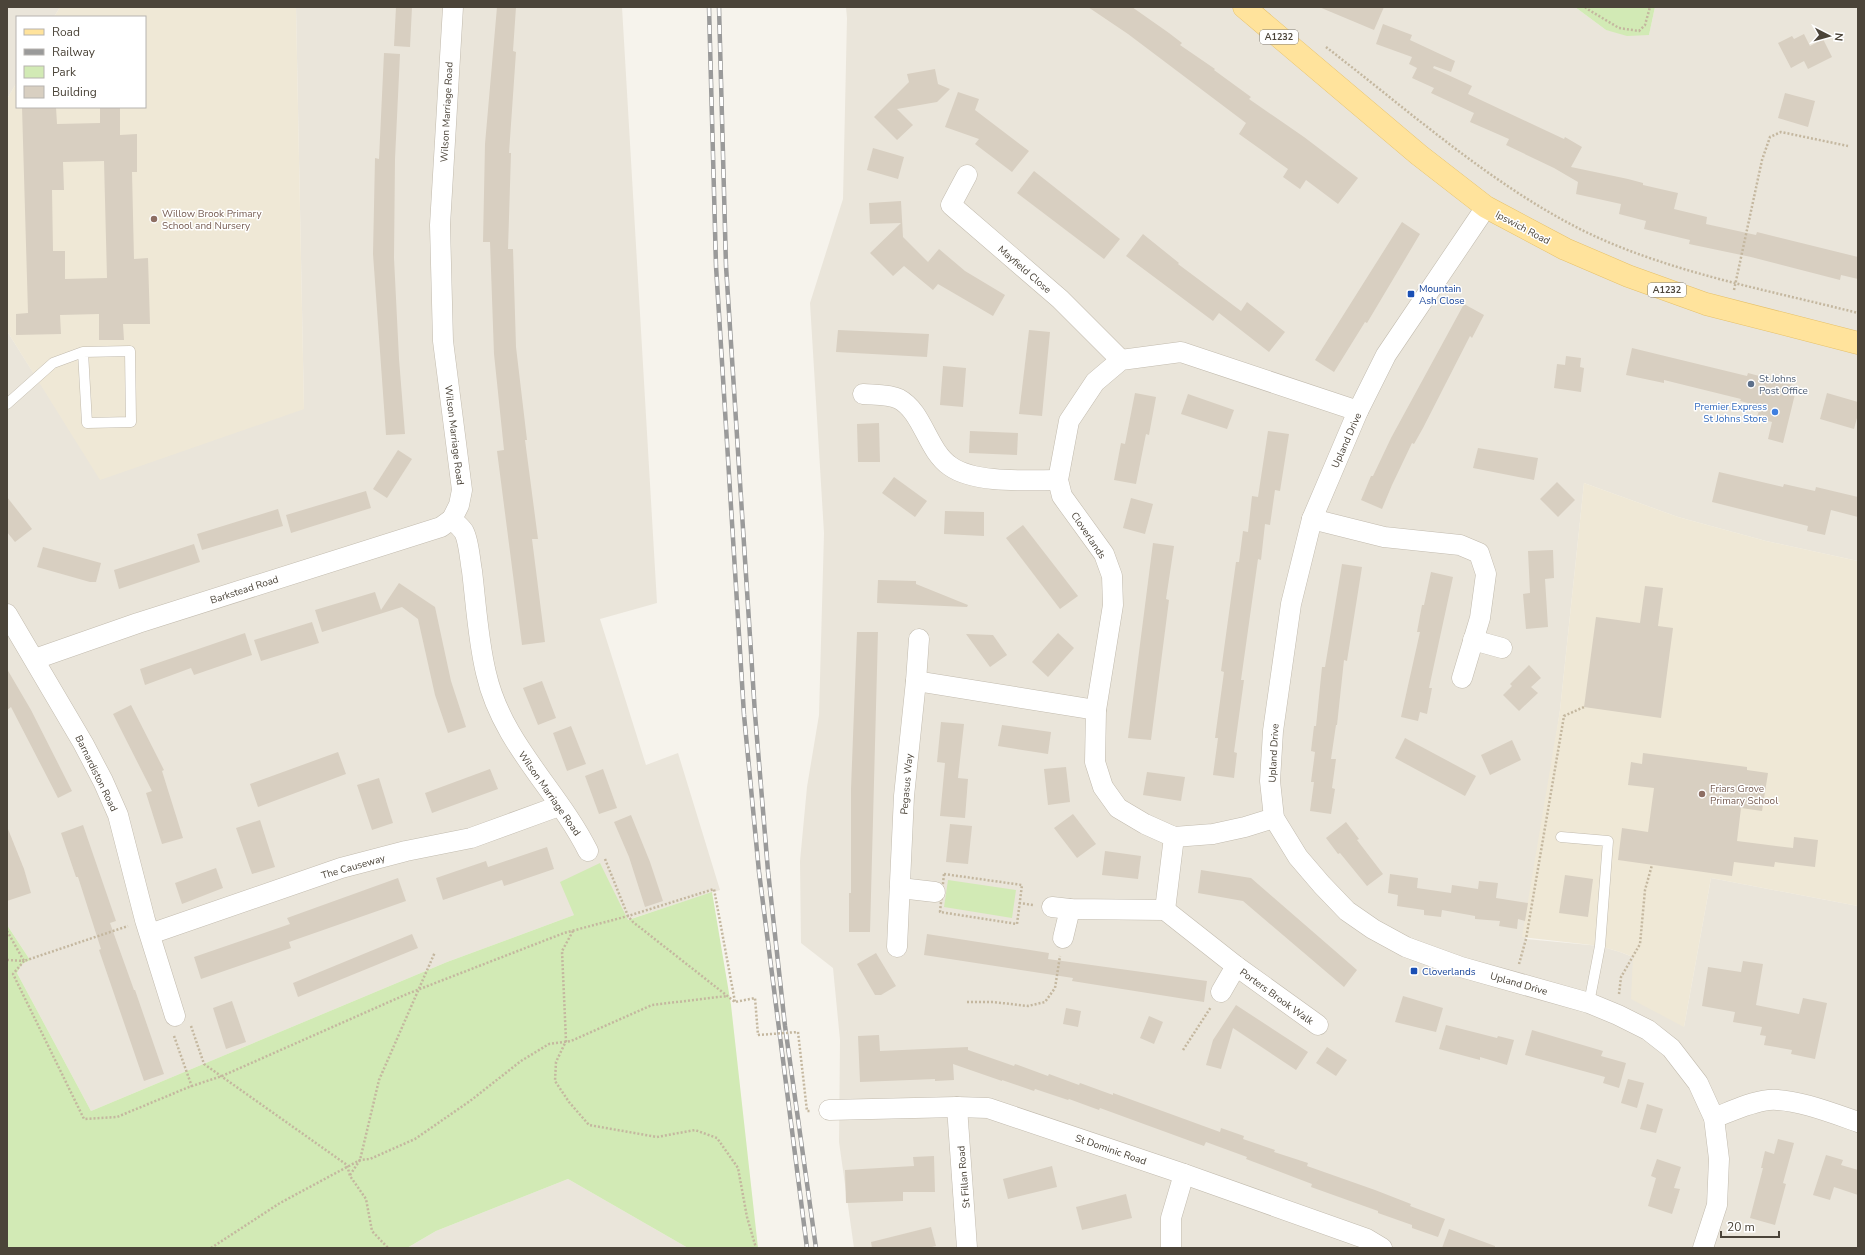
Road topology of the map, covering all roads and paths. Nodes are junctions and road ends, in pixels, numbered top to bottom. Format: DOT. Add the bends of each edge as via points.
graph roads {
  1 [pos="453,7"];
  2 [pos="1244,7"];
  3 [pos="1585,7"];
  4 [pos="1650,7"];
  5 [pos="1323,44"];
  6 [pos="1848,146"];
  7 [pos="967,175"];
  8 [pos="1486,207"];
  9 [pos="1735,282"];
  10 [pos="1730,310"];
  11 [pos="1858,313"];
  12 [pos="1858,343"];
  13 [pos="83,352"];
  14 [pos="1121,360"];
  15 [pos="863,394"];
  16 [pos="7,404"];
  17 [pos="1358,411"];
  18 [pos="1058,480"];
  19 [pos="452,519"];
  20 [pos="1312,519"];
  21 [pos="7,614"];
  22 [pos="919,639"];
  23 [pos="1473,640"];
  24 [pos="1502,648"];
  25 [pos="35,659"];
  26 [pos="1462,678"];
  27 [pos="916,681"];
  28 [pos="1584,707"];
  29 [pos="1096,710"];
  30 [pos="559,806"];
  31 [pos="1274,818"];
  32 [pos="1174,837"];
  33 [pos="1561,837"];
  34 [pos="588,851"];
  35 [pos="1652,865"];
  36 [pos="944,874"];
  37 [pos="900,888"];
  38 [pos="935,892"];
  39 [pos="1165,910"];
  40 [pos="940,912"];
  41 [pos="628,916"];
  42 [pos="147,927"];
  43 [pos="573,930"];
  44 [pos="7,931"];
  45 [pos="1063,938"];
  46 [pos="897,947"];
  47 [pos="435,952"];
  48 [pos="7,960"];
  49 [pos="24,961"];
  50 [pos="1236,966"];
  51 [pos="1515,982"];
  52 [pos="419,990"];
  53 [pos="1221,992"];
  54 [pos="726,996"];
  55 [pos="735,1002"];
  56 [pos="967,1002"];
  57 [pos="1589,1003"];
  58 [pos="1618,1015"];
  59 [pos="175,1016"];
  60 [pos="1318,1025"];
  61 [pos="566,1041"];
  62 [pos="1183,1050"];
  63 [pos="222,1076"];
  64 [pos="192,1086"];
  65 [pos="957,1107"];
  66 [pos="829,1110"];
  67 [pos="1714,1118"];
  68 [pos="1858,1122"];
  69 [pos="360,1160"];
  70 [pos="348,1168"];
  71 [pos="1184,1174"];
  72 [pos="350,1176"];
  73 [pos="211,1248"];
  74 [pos="388,1248"];
  75 [pos="756,1248"];
  76 [pos="967,1248"];
  77 [pos="1171,1248"];
  78 [pos="1382,1248"];
  79 [pos="1703,1248"];
  1 -- 19 [label="street, Wilson Marriage Road" via="440,225 443,341 462,490 459,505"];
  2 -- 8 [label="main road, Ipswich Road / A1232" via="1419,155"];
  3 -- 4 [label="path" via="1619,28 1639,31 1645,25"];
  5 -- 9 [label="path" via="1481,166 1561,218 1627,250"];
  6 -- 9 [label="path" via="1781,132 1770,137 1762,160"];
  7 -- 14 [label="street, Mayfield Close" via="951,205 1060,299"];
  8 -- 10 [label="main road, Ipswich Road / A1232" via="1565,249 1628,276"];
  8 -- 17 [label="street, Upland Drive" via="1386,355"];
  9 -- 10 [label="path"];
  9 -- 11 [label="path"];
  10 -- 12 [label="main road, Ipswich Road / A1232"];
  13 -- 13 [label="lane" via="130,351 131,422 87,424"];
  13 -- 16 [label="lane" via="53,363"];
  14 -- 17 [label="street" via="1181,352"];
  14 -- 18 [label="street, Cloverlands" via="1095,382 1069,420"];
  15 -- 18 [label="street" via="898,399 911,408 936,452 950,466 967,475 1013,480"];
  17 -- 20 [label="street, Upland Drive"];
  18 -- 29 [label="street, Cloverlands" via="1062,496 1104,554 1112,576 1113,605"];
  19 -- 25 [label="street, Barkstead Road" via="441,526 138,623"];
  19 -- 30 [label="street, Wilson Marriage Road" via="464,533 470,558 486,674 495,700 508,730"];
  20 -- 23 [label="street" via="1384,537 1460,545 1479,553 1486,574 1480,618"];
  20 -- 31 [label="street, Upland Drive" via="1291,604 1273,731 1270,781"];
  21 -- 25 [label="street, Barnardiston Road"];
  22 -- 27 [label="street, Pegasus Way"];
  23 -- 24 [label="street"];
  23 -- 26 [label="street"];
  25 -- 42 [label="street, Barnardiston Road" via="83,743 118,815"];
  27 -- 29 [label="street"];
  27 -- 37 [label="street, Pegasus Way" via="904,796"];
  28 -- 51 [label="path" via="1564,716 1526,939"];
  29 -- 32 [label="street, Cloverlands" via="1095,762 1103,787 1118,808"];
  30 -- 34 [label="street, Wilson Marriage Road" via="576,827"];
  30 -- 42 [label="street, The Causeway" via="471,838 341,868"];
  31 -- 32 [label="street, Cloverlands" via="1213,834"];
  31 -- 51 [label="street, Upland Drive" via="1298,857 1322,885 1347,911 1373,929 1406,947"];
  32 -- 39 [label="street"];
  33 -- 57 [label="lane" via="1608,841 1600,946"];
  34 -- 41 [label="path" via="604,856"];
  35 -- 58 [label="path" via="1645,890 1640,944 1621,976"];
  36 -- 40 [label="path" via="1022,885 1017,924"];
  37 -- 38 [label="street"];
  37 -- 46 [label="street, Pegasus Way"];
  39 -- 45 [label="street" via="1061,908"];
  39 -- 50 [label="street, Porters Brook Walk"];
  41 -- 43 [label="path"];
  41 -- 54 [label="path"];
  41 -- 55 [label="path" via="714,889"];
  42 -- 49 [label="path"];
  42 -- 59 [label="street, Barnardiston Road"];
  43 -- 52 [label="path"];
  43 -- 61 [label="path" via="562,952"];
  44 -- 49 [label="path"];
  45 -- 56 [label="path" via="1055,988 1045,1002 1028,1006"];
  47 -- 52 [label="path"];
  48 -- 49 [label="path"];
  49 -- 64 [label="path" via="12,974 84,1118 117,1117"];
  50 -- 53 [label="street, Porters Brook Walk"];
  50 -- 60 [label="street, Porters Brook Walk"];
  51 -- 57 [label="street, Upland Drive"];
  52 -- 63 [label="path"];
  52 -- 69 [label="path" via="379,1080"];
  53 -- 62 [label="path"];
  54 -- 55 [label="path"];
  54 -- 61 [label="path" via="652,1005 572,1041"];
  55 -- 66 [label="path, bridge" via="755,998 758,1035 798,1032 807,1111"];
  57 -- 58 [label="street, Upland Drive"];
  58 -- 67 [label="street, Upland Drive" via="1648,1030 1670,1048 1698,1083"];
  59 -- 63 [label="path" via="186,1012 204,1064"];
  59 -- 64 [label="path" via="168,1018"];
  61 -- 69 [label="path" via="549,1044 521,1061 415,1139 370,1159"];
  61 -- 75 [label="path" via="556,1062 555,1081 589,1125 657,1138 695,1130 717,1138 738,1168"];
  63 -- 64 [label="path"];
  63 -- 70 [label="path"];
  65 -- 66 [label="street, St Dominic Road"];
  65 -- 71 [label="street, St Dominic Road" via="988,1108"];
  65 -- 76 [label="street, St Fillan Road"];
  67 -- 68 [label="street" via="1770,1100 1788,1101"];
  67 -- 79 [label="street, Upland Drive" via="1719,1159 1717,1204"];
  69 -- 70 [label="path"];
  69 -- 72 [label="path"];
  70 -- 72 [label="path"];
  70 -- 73 [label="path" via="280,1203"];
  71 -- 77 [label="street" via="1171,1218"];
  71 -- 78 [label="street, St Dominic Road" via="1367,1239"];
  72 -- 74 [label="path" via="366,1199 372,1231"];
}
